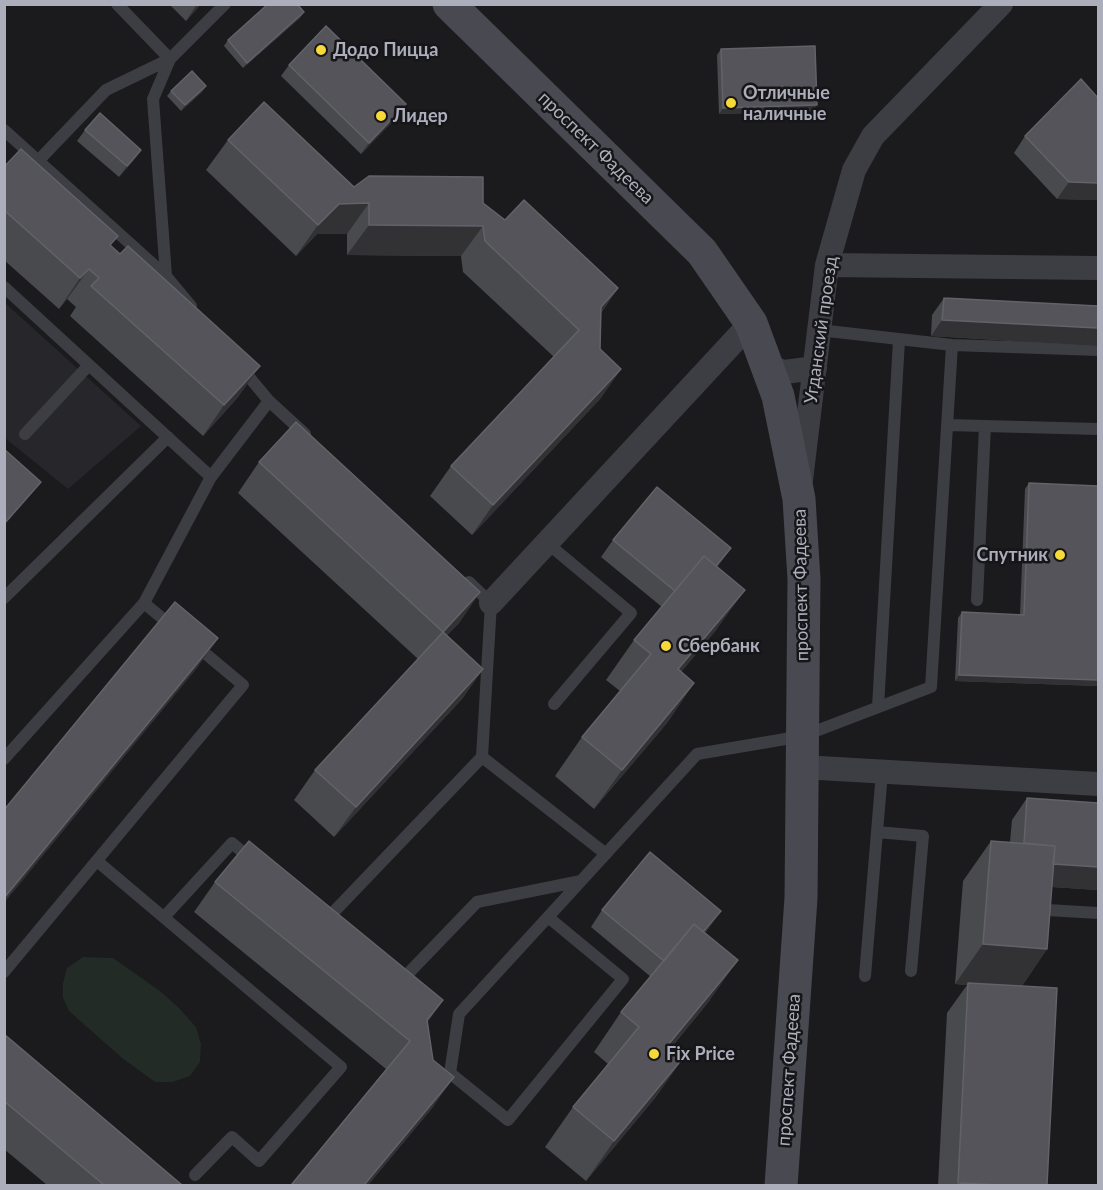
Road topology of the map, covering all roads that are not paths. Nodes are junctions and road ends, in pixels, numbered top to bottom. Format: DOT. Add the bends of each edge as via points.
graph roads {
  1 [pos="117,4"];
  2 [pos="225,4"];
  3 [pos="449,4"];
  4 [pos="1001,4"];
  5 [pos="170,59"];
  6 [pos="4,130"];
  7 [pos="38,161"];
  8 [pos="827,264"];
  9 [pos="1098,268"];
  10 [pos="166,276"];
  11 [pos="7,294"];
  12 [pos="203,321"];
  13 [pos="751,323"];
  14 [pos="819,330"];
  15 [pos="898,339"];
  16 [pos="952,345"];
  17 [pos="1098,350"];
  18 [pos="232,356"];
  19 [pos="90,365"];
  20 [pos="767,366"];
  21 [pos="815,368"];
  22 [pos="269,401"];
  23 [pos="947,425"];
  24 [pos="986,426"];
  25 [pos="1098,429"];
  26 [pos="25,434"];
  27 [pos="168,437"];
  28 [pos="311,440"];
  29 [pos="212,477"];
  30 [pos="799,499"];
  31 [pos="547,543"];
  32 [pos="457,572"];
  33 [pos="4,598"];
  34 [pos="977,600"];
  35 [pos="144,603"];
  36 [pos="491,603"];
  37 [pos="554,704"];
  38 [pos="878,707"];
  39 [pos="802,751"];
  40 [pos="482,757"];
  41 [pos="4,759"];
  42 [pos="882,772"];
  43 [pos="1098,784"];
  44 [pos="877,832"];
  45 [pos="606,854"];
  46 [pos="97,861"];
  47 [pos="266,871"];
  48 [pos="581,881"];
  49 [pos="1047,910"];
  50 [pos="1098,913"];
  51 [pos="165,916"];
  52 [pos="548,917"];
  53 [pos="326,920"];
  54 [pos="384,967"];
  55 [pos="911,971"];
  56 [pos="4,972"];
  57 [pos="865,976"];
  58 [pos="195,1174"];
  59 [pos="782,1185"];
  1 -- 5 [label="lane"];
  2 -- 5 [label="lane"];
  3 -- 13 [label="street, проспект Фадеева" via="702,252"];
  4 -- 8 [label="street, Угданский проезд" via="873,136 854,170"];
  5 -- 7 [label="lane" via="106,90"];
  5 -- 10 [label="lane" via="153,99"];
  6 -- 7 [label="lane"];
  7 -- 10 [label="lane"];
  8 -- 9 [label="street"];
  8 -- 14 [label="street, Угданский проезд"];
  10 -- 12 [label="lane"];
  11 -- 19 [label="lane"];
  13 -- 20 [label="street, проспект Фадеева"];
  13 -- 31 [label="street"];
  14 -- 15 [label="lane"];
  14 -- 21 [label="street, Угданский проезд"];
  15 -- 16 [label="lane"];
  15 -- 38 [label="lane"];
  16 -- 17 [label="lane"];
  16 -- 23 [label="lane"];
  18 -- 22 [label="lane"];
  19 -- 26 [label="lane"];
  19 -- 27 [label="lane"];
  20 -- 21 [label="street" via="784,372"];
  20 -- 30 [label="street, проспект Фадеева" via="778,396"];
  21 -- 30 [label="street, Угданский проезд"];
  22 -- 28 [label="lane"];
  22 -- 29 [label="lane"];
  23 -- 24 [label="lane"];
  23 -- 38 [label="lane" via="931,687"];
  24 -- 25 [label="lane"];
  24 -- 34 [label="lane"];
  27 -- 29 [label="lane"];
  27 -- 33 [label="lane"];
  29 -- 35 [label="lane"];
  30 -- 39 [label="street, проспект Фадеева" via="804,579"];
  31 -- 36 [label="street"];
  31 -- 37 [label="lane" via="631,613"];
  32 -- 36 [label="lane"];
  35 -- 41 [label="lane"];
  35 -- 46 [label="lane" via="243,685"];
  36 -- 40 [label="lane"];
  38 -- 39 [label="lane"];
  39 -- 42 [label="street"];
  39 -- 45 [label="lane" via="697,754"];
  39 -- 59 [label="street, проспект Фадеева" via="801,898"];
  40 -- 45 [label="lane"];
  40 -- 53 [label="lane"];
  42 -- 43 [label="street"];
  42 -- 44 [label="lane"];
  44 -- 55 [label="lane" via="923,836"];
  44 -- 57 [label="lane"];
  45 -- 48 [label="lane"];
  46 -- 51 [label="lane"];
  46 -- 56 [label="lane"];
  47 -- 51 [label="lane" via="232,843"];
  48 -- 52 [label="lane"];
  48 -- 54 [label="lane" via="477,902 401,981"];
  49 -- 50 [label="lane"];
  51 -- 58 [label="lane" via="341,1067 259,1161 232,1137"];
  52 -- 52 [label="lane" via="623,979 508,1120 450,1073 459,1014"];
}
